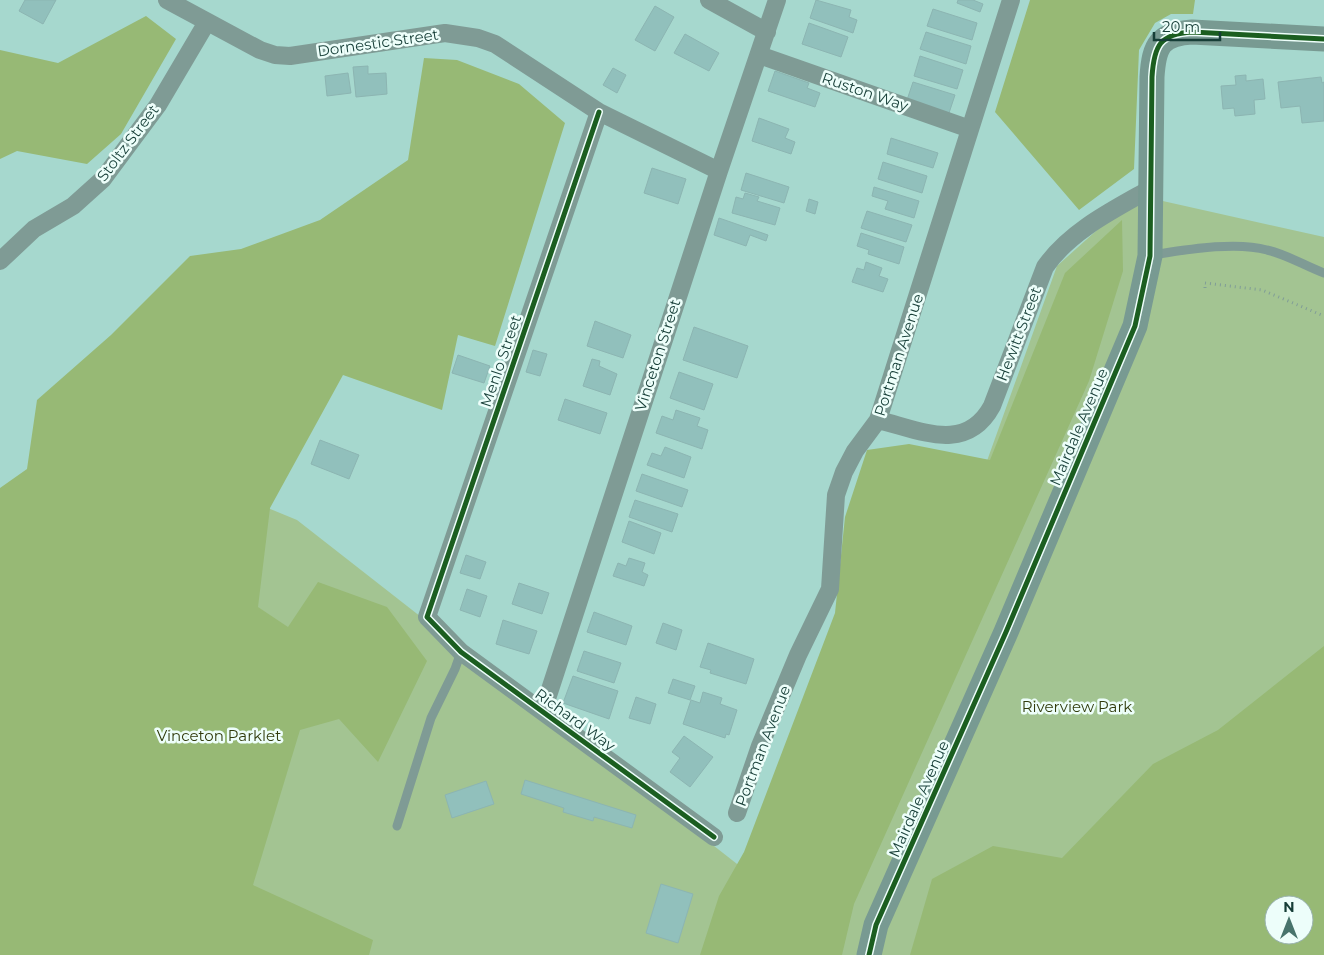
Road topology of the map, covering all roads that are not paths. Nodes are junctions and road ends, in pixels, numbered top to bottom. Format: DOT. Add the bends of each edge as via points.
graph roads {
  1 [pos="167,0"];
  2 [pos="709,0"];
  3 [pos="778,0"];
  4 [pos="1011,0"];
  5 [pos="207,22"];
  6 [pos="767,32"];
  7 [pos="1324,39"];
  8 [pos="760,55"];
  9 [pos="599,112"];
  10 [pos="970,129"];
  11 [pos="718,171"];
  12 [pos="1150,189"];
  13 [pos="1150,256"];
  14 [pos="0,261"];
  15 [pos="1324,273"];
  16 [pos="878,420"];
  17 [pos="427,617"];
  18 [pos="461,652"];
  19 [pos="543,712"];
  20 [pos="737,813"];
  21 [pos="397,826"];
  22 [pos="714,837"];
  23 [pos="869,955"];
  1 -- 5 [label="street, Dornestic Street"];
  2 -- 6 [label="street"];
  3 -- 6 [label="street, Vinceton Street"];
  4 -- 10 [label="street, Portman Avenue"];
  5 -- 9 [label="street, Dornestic Street" via="260,50 282,56 430,34 478,38 495,44"];
  5 -- 14 [label="street, Stoltz Street" via="158,105 103,179 73,206 34,229"];
  6 -- 8 [label="street, Vinceton Street"];
  7 -- 12 [label="street, Mairdale Avenue" via="1192,32 1173,33 1159,43 1152,68"];
  8 -- 10 [label="street, Ruston Way"];
  8 -- 11 [label="street, Vinceton Street"];
  9 -- 11 [label="street, Dornestic Street"];
  9 -- 17 [label="street, Menlo Street"];
  10 -- 16 [label="street, Portman Avenue"];
  11 -- 19 [label="street, Vinceton Street"];
  12 -- 13 [label="street, Mairdale Avenue"];
  12 -- 16 [label="street, Hewitt Street" via="1085,228 1053,255 1045,267 992,406 976,427 952,436 938,435"];
  13 -- 15 [label="lane" via="1188,249 1267,249"];
  13 -- 23 [label="street, Mairdale Avenue" via="1135,326 1006,632 876,925"];
  16 -- 20 [label="street, Portman Avenue" via="844,472 836,495 830,589 760,746"];
  17 -- 18 [label="street, Richard Way"];
  18 -- 19 [label="street, Richard Way"];
  18 -- 21 [label="lane" via="431,718"];
  19 -- 22 [label="street, Richard Way"];
}
